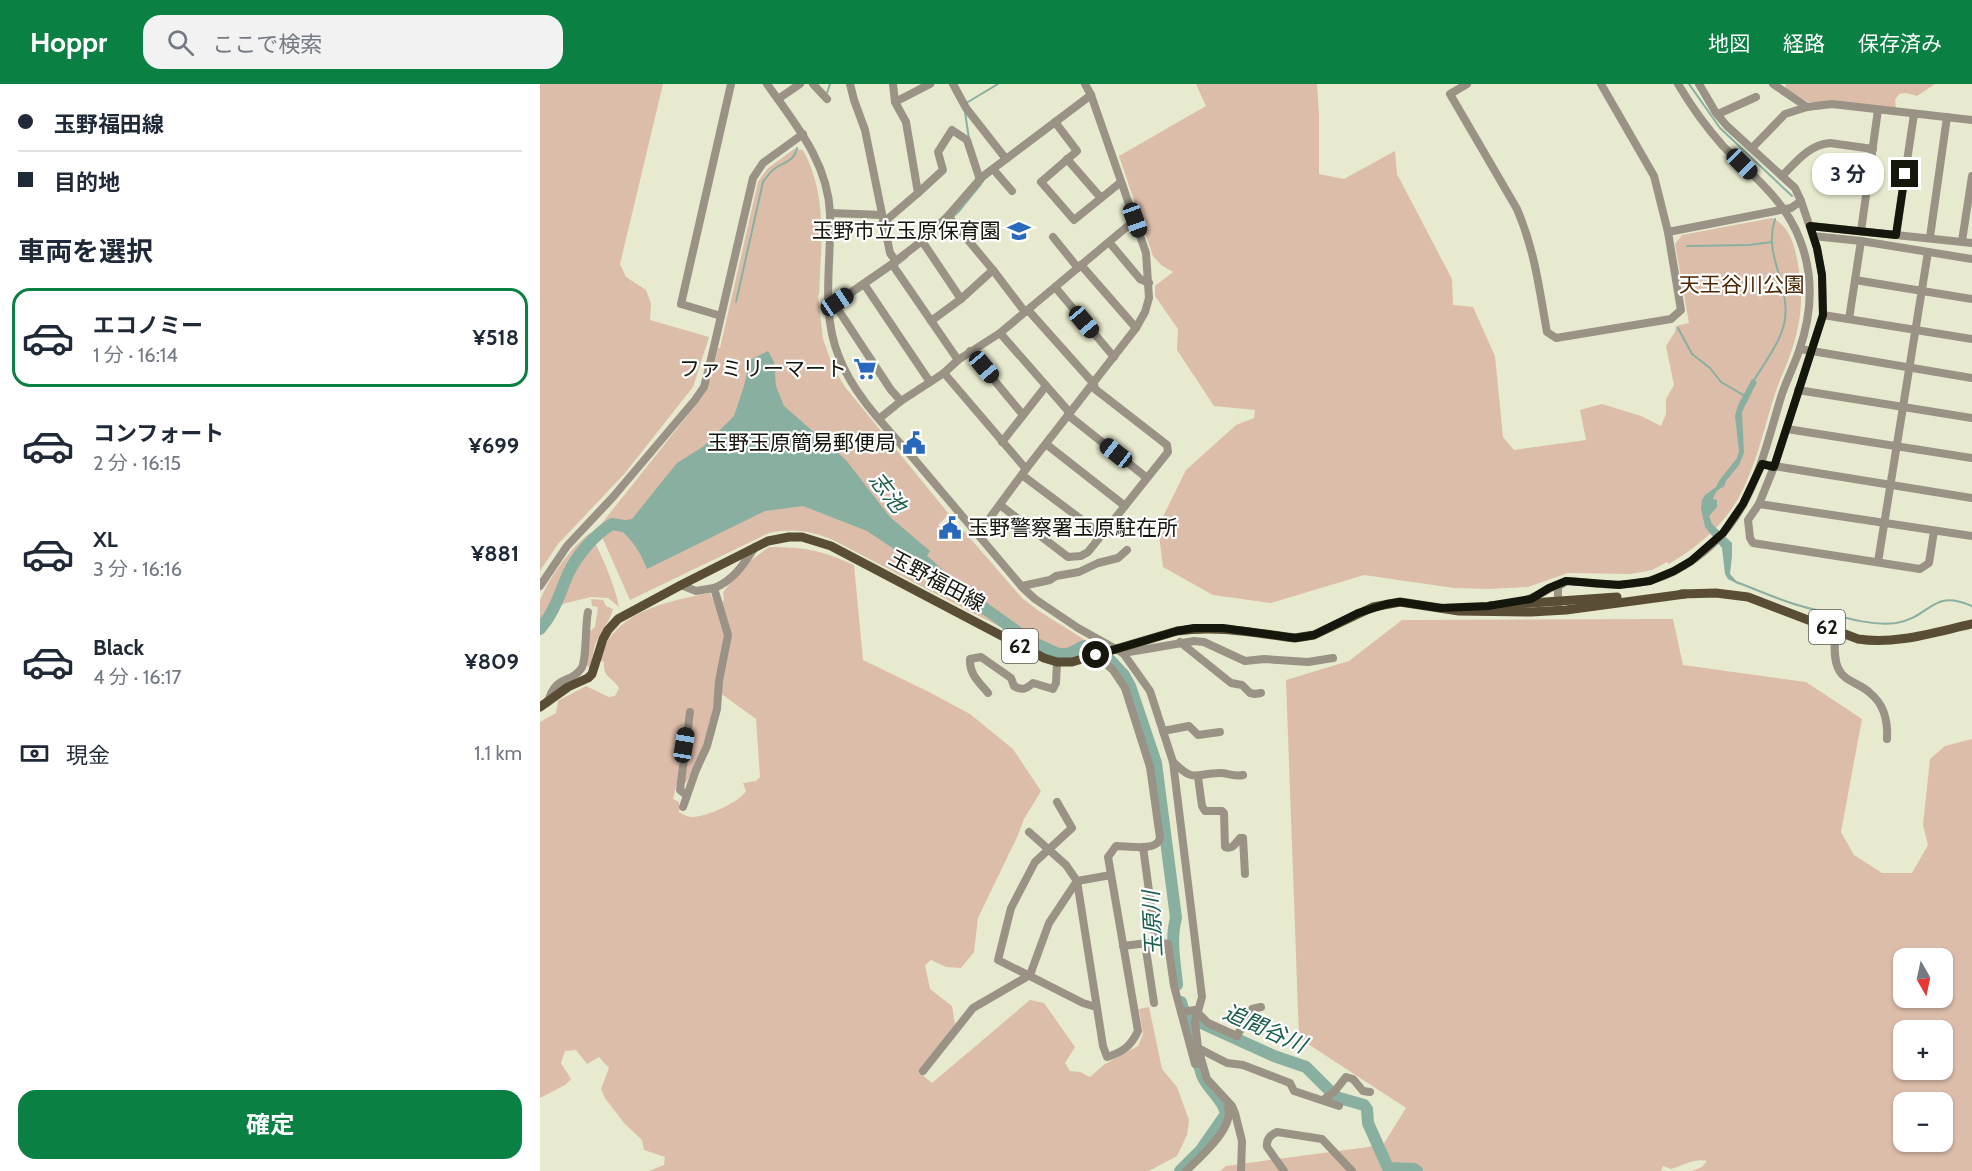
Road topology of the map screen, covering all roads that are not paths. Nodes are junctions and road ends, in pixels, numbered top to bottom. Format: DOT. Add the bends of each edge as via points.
graph roads {
  1 [pos="731,84"];
  2 [pos="768,84"];
  3 [pos="800,84"];
  4 [pos="813,84"];
  5 [pos="850,84"];
  6 [pos="894,84"];
  7 [pos="930,84"];
  8 [pos="952,84"];
  9 [pos="1085,84"];
  10 [pos="1467,84"];
  11 [pos="1601,84"];
  12 [pos="1678,84"];
  13 [pos="1699,84"];
  14 [pos="1773,84"];
  15 [pos="1091,95"];
  16 [pos="1756,97"];
  17 [pos="778,99"];
  18 [pos="827,99"];
  19 [pos="895,102"];
  20 [pos="1808,107"];
  21 [pos="1878,110"];
  22 [pos="1718,114"];
  23 [pos="1914,114"];
  24 [pos="1947,117"];
  25 [pos="1972,120"];
  26 [pos="1055,122"];
  27 [pos="803,134"];
  28 [pos="1753,147"];
  29 [pos="1872,149"];
  30 [pos="1006,159"];
  31 [pos="1067,159"];
  32 [pos="993,169"];
  33 [pos="1782,176"];
  34 [pos="1972,176"];
  35 [pos="980,180"];
  36 [pos="1121,182"];
  37 [pos="1012,190"];
  38 [pos="918,193"];
  39 [pos="1101,198"];
  40 [pos="1801,201"];
  41 [pos="1783,209"];
  42 [pos="830,213"];
  43 [pos="950,218"];
  44 [pos="883,219"];
  45 [pos="1135,220"];
  46 [pos="1810,226"];
  47 [pos="1861,231"];
  48 [pos="1668,232"];
  49 [pos="1896,235"];
  50 [pos="1813,236"];
  51 [pos="1053,237"];
  52 [pos="1930,237"];
  53 [pos="1861,241"];
  54 [pos="1962,241"];
  55 [pos="1109,242"];
  56 [pos="923,243"];
  57 [pos="1972,243"];
  58 [pos="1928,252"];
  59 [pos="1972,259"];
  60 [pos="894,265"];
  61 [pos="1079,266"];
  62 [pos="993,270"];
  63 [pos="1855,280"];
  64 [pos="1149,283"];
  65 [pos="865,286"];
  66 [pos="1055,287"];
  67 [pos="1921,291"];
  68 [pos="961,299"];
  69 [pos="1972,299"];
  70 [pos="828,308"];
  71 [pos="1026,311"];
  72 [pos="1823,315"];
  73 [pos="721,316"];
  74 [pos="1849,319"];
  75 [pos="931,321"];
  76 [pos="1136,328"];
  77 [pos="1915,330"];
  78 [pos="1000,333"];
  79 [pos="1972,339"];
  80 [pos="1800,349"];
  81 [pos="970,351"];
  82 [pos="1812,352"];
  83 [pos="1114,357"];
  84 [pos="958,360"];
  85 [pos="1909,368"];
  86 [pos="944,373"];
  87 [pos="1972,378"];
  88 [pos="930,382"];
  89 [pos="1094,384"];
  90 [pos="1046,386"];
  91 [pos="1798,390"];
  92 [pos="901,401"];
  93 [pos="1902,407"];
  94 [pos="1069,414"];
  95 [pos="1023,415"];
  96 [pos="880,418"];
  97 [pos="1972,418"];
  98 [pos="1787,429"];
  99 [pos="1002,442"];
  100 [pos="1046,444"];
  101 [pos="1896,446"];
  102 [pos="1972,458"];
  103 [pos="1762,464"];
  104 [pos="1774,467"];
  105 [pos="1024,472"];
  106 [pos="1147,478"];
  107 [pos="1890,485"];
  108 [pos="1972,498"];
  109 [pos="1759,504"];
  110 [pos="1000,505"];
  111 [pos="1125,506"];
  112 [pos="1739,512"];
  113 [pos="1748,520"];
  114 [pos="1884,523"];
  115 [pos="1934,531"];
  116 [pos="978,534"];
  117 [pos="1101,535"];
  118 [pos="1972,536"];
  119 [pos="756,546"];
  120 [pos="1127,550"];
  121 [pos="1878,562"];
  122 [pos="1560,584"];
  123 [pos="681,585"];
  124 [pos="540,586"];
  125 [pos="1022,586"];
  126 [pos="714,588"];
  127 [pos="1488,606"];
  128 [pos="1558,606"];
  129 [pos="1440,608"];
  130 [pos="588,612"];
  131 [pos="1972,624"];
  132 [pos="1835,630"];
  133 [pos="1180,642"];
  134 [pos="1119,650"];
  135 [pos="1096,655"];
  136 [pos="1333,658"];
  137 [pos="1057,662"];
  138 [pos="988,693"];
  139 [pos="1261,693"];
  140 [pos="544,704"];
  141 [pos="690,712"];
  142 [pos="1163,731"];
  143 [pos="1220,732"];
  144 [pos="1887,739"];
  145 [pos="1173,762"];
  146 [pos="1244,775"];
  147 [pos="1198,777"];
  148 [pos="686,795"];
  149 [pos="1057,802"];
  150 [pos="683,807"];
  151 [pos="1029,832"];
  152 [pos="1143,847"];
  153 [pos="1048,849"];
  154 [pos="1245,874"];
  155 [pos="1110,875"];
  156 [pos="1077,881"];
  157 [pos="1145,942"];
  158 [pos="1156,942"];
  159 [pos="1123,946"];
  160 [pos="1030,975"];
  161 [pos="1154,1003"];
  162 [pos="1096,1007"];
  163 [pos="1261,1007"];
  164 [pos="1184,1011"];
  165 [pos="1196,1017"];
  166 [pos="1194,1046"];
  167 [pos="923,1071"];
  168 [pos="1370,1092"];
  169 [pos="1225,1100"];
  170 [pos="1323,1101"];
  171 [pos="1339,1106"];
  172 [pos="1186,1171"];
  173 [pos="1241,1171"];
  174 [pos="1284,1171"];
  175 [pos="1352,1171"];
  1 -- 73 [label="street" via="681,304"];
  2 -- 17 [label="street"];
  3 -- 17 [label="street"];
  4 -- 18 [label="street"];
  5 -- 44 [label="street" via="865,130"];
  6 -- 19 [label="street"];
  7 -- 19 [label="street"];
  8 -- 30 [label="street"];
  9 -- 15 [label="street"];
  10 -- 48 [label="street" via="1450,94 1525,227 1547,332 1556,338 1671,319 1678,314 1681,310"];
  11 -- 48 [label="street" via="1654,176"];
  12 -- 41 [label="street" via="1704,124"];
  13 -- 22 [label="street"];
  14 -- 20 [label="street"];
  15 -- 26 [label="street"];
  15 -- 36 [label="street"];
  16 -- 22 [label="street"];
  17 -- 27 [label="street"];
  19 -- 38 [label="street" via="906,122"];
  20 -- 21 [label="street" via="1832,104"];
  20 -- 28 [label="street" via="1785,114"];
  21 -- 23 [label="street"];
  21 -- 29 [label="street"];
  22 -- 28 [label="street"];
  23 -- 24 [label="street"];
  23 -- 49 [label="street"];
  24 -- 25 [label="street"];
  24 -- 52 [label="street"];
  26 -- 30 [label="street"];
  26 -- 31 [label="street" via="1077,151"];
  27 -- 42 [label="street" via="820,167"];
  27 -- 73 [label="street" via="764,163 753,178"];
  28 -- 33 [label="street"];
  29 -- 33 [label="street" via="1824,144 1807,152"];
  29 -- 47 [label="street"];
  30 -- 32 [label="street"];
  31 -- 39 [label="street"];
  31 -- 39 [label="street" via="1041,182 1074,220"];
  32 -- 35 [label="street"];
  32 -- 37 [label="street"];
  33 -- 40 [label="street" via="1795,188"];
  34 -- 54 [label="street"];
  35 -- 38 [label="street" via="967,140 952,130 938,152 943,170"];
  35 -- 43 [label="street"];
  36 -- 39 [label="street"];
  36 -- 45 [label="street"];
  38 -- 44 [label="street"];
  40 -- 41 [label="street"];
  40 -- 46 [label="street"];
  41 -- 48 [label="street"];
  41 -- 80 [label="street" via="1799,238 1808,271 1810,308"];
  42 -- 44 [label="street"];
  42 -- 70 [label="street"];
  43 -- 56 [label="street"];
  43 -- 62 [label="street"];
  44 -- 60 [label="street"];
  45 -- 55 [label="street"];
  45 -- 64 [label="street" via="1146,253"];
  46 -- 47 [label="street"];
  46 -- 50 [label="street"];
  47 -- 49 [label="street"];
  49 -- 52 [label="street"];
  50 -- 53 [label="street"];
  50 -- 72 [label="street" via="1822,275"];
  51 -- 61 [label="street"];
  52 -- 54 [label="street"];
  53 -- 58 [label="street"];
  53 -- 63 [label="street"];
  54 -- 57 [label="street"];
  55 -- 61 [label="street"];
  55 -- 64 [label="street" via="1140,279"];
  56 -- 60 [label="street"];
  56 -- 68 [label="street"];
  58 -- 59 [label="street"];
  58 -- 67 [label="street"];
  60 -- 65 [label="street"];
  60 -- 75 [label="street"];
  61 -- 66 [label="street"];
  61 -- 76 [label="street"];
  62 -- 68 [label="street"];
  62 -- 71 [label="street"];
  63 -- 67 [label="street"];
  63 -- 74 [label="street"];
  64 -- 76 [label="street" via="1145,312"];
  65 -- 70 [label="street"];
  65 -- 88 [label="street"];
  66 -- 71 [label="street"];
  66 -- 83 [label="street"];
  67 -- 69 [label="street"];
  67 -- 77 [label="street"];
  68 -- 75 [label="street"];
  70 -- 92 [label="street" via="837,308"];
  70 -- 96 [label="street" via="839,357 858,392"];
  71 -- 78 [label="street"];
  71 -- 89 [label="street"];
  72 -- 74 [label="street"];
  72 -- 82 [label="street"];
  73 -- 124 [label="street" via="700,394 614,497 567,546"];
  74 -- 77 [label="street"];
  75 -- 84 [label="street"];
  76 -- 83 [label="street"];
  77 -- 79 [label="street"];
  77 -- 85 [label="street"];
  78 -- 81 [label="street"];
  78 -- 90 [label="street"];
  80 -- 82 [label="street"];
  80 -- 103 [label="street"];
  81 -- 84 [label="street"];
  81 -- 95 [label="street"];
  82 -- 85 [label="street"];
  82 -- 91 [label="street"];
  83 -- 89 [label="street"];
  84 -- 86 [label="street"];
  85 -- 87 [label="street"];
  85 -- 93 [label="street"];
  86 -- 88 [label="street"];
  86 -- 99 [label="street"];
  88 -- 92 [label="street"];
  89 -- 94 [label="street"];
  89 -- 106 [label="street" via="1095,389 1167,445 1168,452"];
  90 -- 94 [label="street"];
  90 -- 95 [label="street"];
  91 -- 93 [label="street"];
  91 -- 98 [label="street"];
  92 -- 96 [label="street"];
  93 -- 97 [label="street"];
  93 -- 101 [label="street"];
  94 -- 100 [label="street"];
  94 -- 106 [label="street"];
  95 -- 99 [label="street"];
  96 -- 116 [label="street"];
  98 -- 101 [label="street"];
  98 -- 104 [label="street"];
  99 -- 105 [label="street"];
  100 -- 105 [label="street"];
  100 -- 111 [label="street"];
  101 -- 102 [label="street"];
  101 -- 107 [label="street"];
  103 -- 104 [label="street"];
  103 -- 112 [label="street"];
  104 -- 107 [label="street"];
  104 -- 109 [label="street"];
  105 -- 110 [label="street"];
  105 -- 117 [label="street"];
  106 -- 111 [label="street"];
  107 -- 108 [label="street"];
  107 -- 114 [label="street"];
  109 -- 113 [label="street"];
  109 -- 114 [label="street"];
  110 -- 116 [label="street"];
  110 -- 117 [label="street" via="1068,557 1088,552"];
  111 -- 117 [label="street"];
  112 -- 113 [label="street"];
  112 -- 122 [label="street" via="1691,561 1650,581 1619,585 1574,580"];
  113 -- 121 [label="street" via="1753,543"];
  114 -- 115 [label="street"];
  114 -- 121 [label="street"];
  115 -- 118 [label="street"];
  115 -- 121 [label="street" via="1929,563 1920,569"];
  116 -- 125 [label="street"];
  119 -- 123 [label="main road, 玉野福田線 / 62"];
  119 -- 126 [label="street" via="731,578"];
  119 -- 137 [label="main road, 玉野福田線 / 62" via="789,537 831,546"];
  120 -- 125 [label="street" via="1118,558 1079,573"];
  122 -- 127 [label="street" via="1531,599"];
  122 -- 128 [label="street"];
  123 -- 126 [label="street" via="696,591"];
  123 -- 140 [label="main road, 玉野福田線 / 62" via="618,619 603,639 592,674"];
  125 -- 134 [label="street" via="1068,622"];
  126 -- 148 [label="street" via="728,635 717,709 707,746"];
  127 -- 128 [label="main road, 62"];
  127 -- 129 [label="main road, 62"];
  128 -- 129 [label="main road, 62" via="1532,612"];
  128 -- 132 [label="main road, 62" via="1716,593 1748,597"];
  129 -- 134 [label="main road, 62" via="1400,602 1380,605 1314,635 1295,638 1223,628 1177,631"];
  130 -- 140 [label="street" via="583,666 555,686"];
  131 -- 132 [label="main road, 62" via="1884,642 1858,639"];
  132 -- 144 [label="street" via="1837,668 1845,679 1870,692 1882,708"];
  133 -- 134 [label="street"];
  133 -- 136 [label="street" via="1204,642 1245,661 1308,662"];
  133 -- 139 [label="street" via="1231,682 1250,693"];
  134 -- 135 [label="main road, 62"];
  134 -- 142 [label="street" via="1150,691"];
  135 -- 137 [label="main road, 62"];
  135 -- 152 [label="street" via="1125,688 1150,767 1160,838 1156,845"];
  137 -- 138 [label="street" via="1053,689 1033,683 1019,689 1011,678 981,657 970,659 973,676"];
  141 -- 148 [label="street" via="680,790"];
  142 -- 143 [label="street" via="1190,726 1198,735"];
  142 -- 145 [label="street"];
  145 -- 147 [label="street"];
  145 -- 165 [label="street" via="1202,997"];
  146 -- 147 [label="street"];
  147 -- 154 [label="street" via="1205,811 1224,813 1225,847 1229,849 1243,838"];
  148 -- 150 [label="street"];
  149 -- 153 [label="street" via="1072,828"];
  151 -- 153 [label="street"];
  152 -- 155 [label="street" via="1116,846 1108,857"];
  152 -- 158 [label="street"];
  153 -- 156 [label="street"];
  153 -- 160 [label="street" via="1035,862 1011,908 998,960"];
  155 -- 156 [label="street"];
  155 -- 159 [label="street"];
  156 -- 160 [label="street" via="1049,923"];
  156 -- 162 [label="street"];
  157 -- 158 [label="street"];
  157 -- 159 [label="street"];
  157 -- 161 [label="street"];
  158 -- 164 [label="street" via="1168,944 1174,986"];
  159 -- 162 [label="street" via="1138,1031 1132,1044 1111,1056 1105,1055"];
  160 -- 162 [label="street"];
  160 -- 167 [label="street" via="973,1008"];
  163 -- 165 [label="street" via="1252,1009 1237,1036"];
  164 -- 165 [label="street" via="1195,1010"];
  164 -- 166 [label="street"];
  165 -- 166 [label="street"];
  166 -- 169 [label="street" via="1207,1079"];
  166 -- 170 [label="street" via="1227,1063 1290,1083 1294,1092"];
  168 -- 170 [label="street" via="1346,1077"];
  169 -- 172 [label="street" via="1228,1120"];
  169 -- 173 [label="street" via="1235,1113 1242,1141"];
  170 -- 171 [label="street"];
  174 -- 175 [label="street" via="1267,1147 1268,1139 1277,1132 1322,1139"];
}
